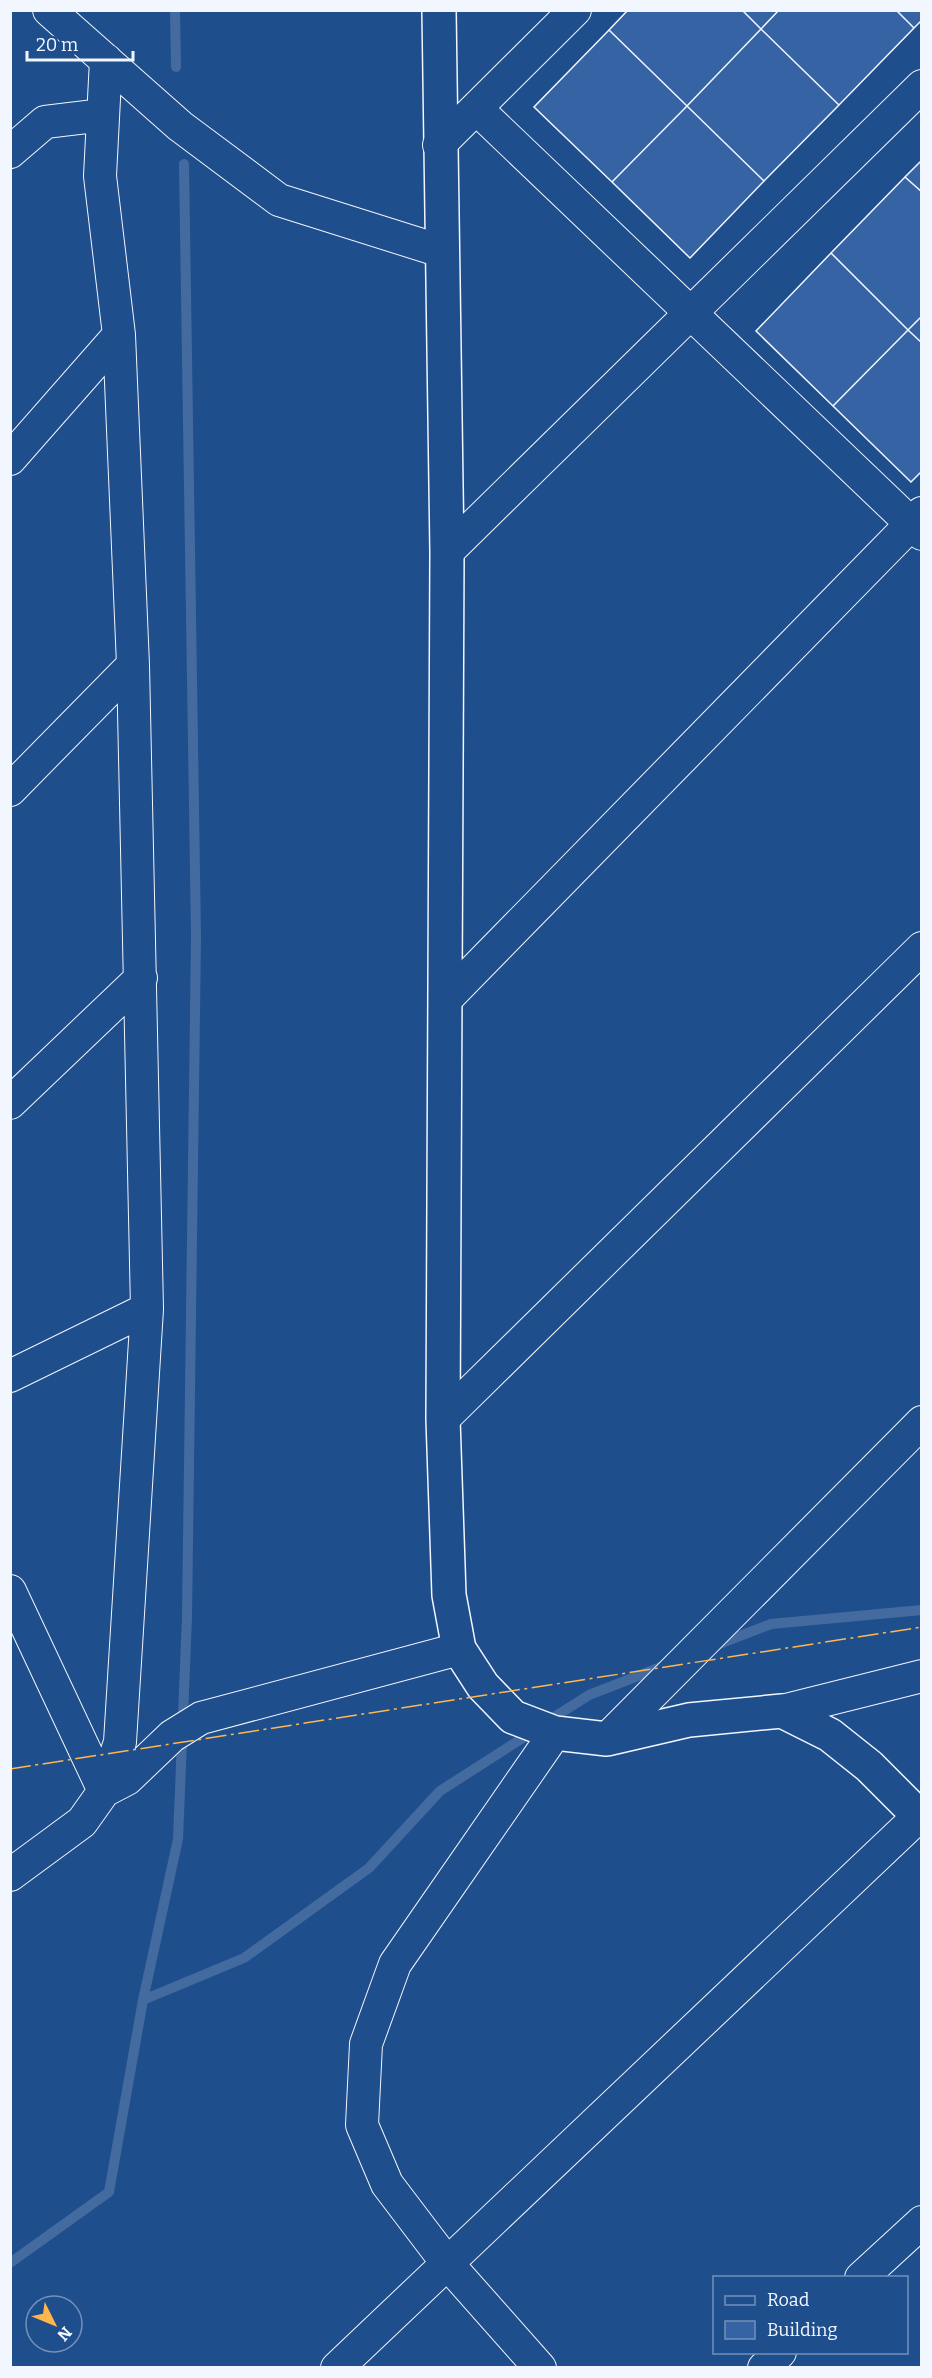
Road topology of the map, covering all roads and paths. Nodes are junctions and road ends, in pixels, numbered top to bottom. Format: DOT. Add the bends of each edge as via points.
graph roads {
  1 [pos="49,10"];
  2 [pos="439,10"];
  3 [pos="575,10"];
  4 [pos="106,60"];
  5 [pos="921,86"];
  6 [pos="478,110"];
  7 [pos="103,115"];
  8 [pos="439,145"];
  9 [pos="10,152"];
  10 [pos="441,251"];
  11 [pos="691,312"];
  12 [pos="119,335"];
  13 [pos="10,459"];
  14 [pos="918,524"];
  15 [pos="447,552"];
  16 [pos="133,665"];
  17 [pos="10,790"];
  18 [pos="921,948"];
  19 [pos="141,978"];
  20 [pos="446,999"];
  21 [pos="10,1103"];
  22 [pos="147,1309"];
  23 [pos="10,1376"];
  24 [pos="443,1419"];
  25 [pos="921,1422"];
  26 [pos="10,1591"];
  27 [pos="459,1649"];
  28 [pos="921,1676"];
  29 [pos="782,1711"];
  30 [pos="555,1733"];
  31 [pos="607,1739"];
  32 [pos="104,1791"];
  33 [pos="920,1817"];
  34 [pos="10,1875"];
  35 [pos="921,2222"];
  36 [pos="447,2263"];
  37 [pos="862,2276"];
  38 [pos="778,2354"];
  39 [pos="338,2367"];
  40 [pos="540,2367"];
  41 [pos="764,2367"];
  1 -- 4 [label="street"];
  2 -- 8 [label="street"];
  3 -- 6 [label="street"];
  4 -- 7 [label="street"];
  4 -- 10 [label="street" via="180,126 279,200"];
  5 -- 11 [label="street"];
  6 -- 8 [label="street"];
  6 -- 11 [label="street"];
  7 -- 9 [label="street" via="45,122"];
  7 -- 12 [label="street" via="100,176"];
  8 -- 10 [label="street"];
  10 -- 15 [label="street"];
  11 -- 14 [label="street"];
  11 -- 15 [label="street"];
  12 -- 13 [label="street"];
  12 -- 16 [label="street"];
  14 -- 20 [label="street"];
  15 -- 20 [label="street"];
  16 -- 17 [label="street"];
  16 -- 19 [label="street"];
  18 -- 24 [label="street"];
  19 -- 21 [label="street"];
  19 -- 22 [label="street"];
  20 -- 24 [label="street"];
  22 -- 23 [label="street"];
  22 -- 32 [label="street" via="120,1742"];
  24 -- 27 [label="street" via="449,1595"];
  25 -- 31 [label="street"];
  26 -- 32 [label="street"];
  27 -- 30 [label="street" via="483,1686 513,1717"];
  27 -- 32 [label="street" via="201,1718 172,1736 127,1779"];
  28 -- 29 [label="street"];
  29 -- 31 [label="street" via="689,1720"];
  29 -- 33 [label="street" via="830,1734"];
  30 -- 31 [label="street"];
  30 -- 36 [label="street" via="395,1965 366,2044 362,2125 387,2184"];
  32 -- 34 [label="street" via="82,1822"];
  33 -- 36 [label="street"];
  35 -- 37 [label="street"];
  36 -- 39 [label="street"];
  36 -- 40 [label="street"];
  38 -- 41 [label="street"];
}
